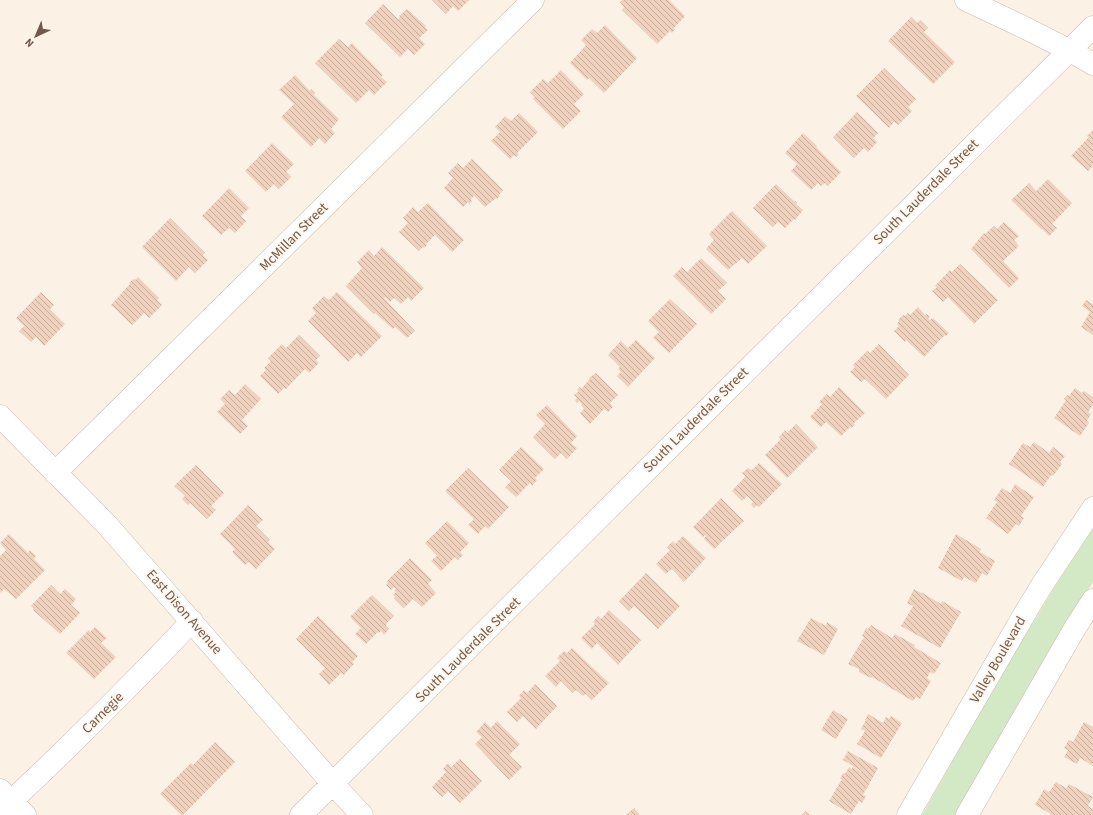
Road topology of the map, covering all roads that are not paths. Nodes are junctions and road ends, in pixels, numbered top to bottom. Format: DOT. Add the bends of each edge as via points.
graph roads {
  1 [pos="533,0"];
  2 [pos="966,0"];
  3 [pos="1093,27"];
  4 [pos="1070,50"];
  5 [pos="1093,64"];
  6 [pos="0,416"];
  7 [pos="55,473"];
  8 [pos="1093,508"];
  9 [pos="1093,600"];
  10 [pos="192,621"];
  11 [pos="334,784"];
  12 [pos="9,804"];
  13 [pos="301,815"];
  14 [pos="362,815"];
  15 [pos="908,815"];
  16 [pos="967,815"];
  1 -- 7 [label="street, McMillan Street"];
  2 -- 4 [label="street"];
  3 -- 4 [label="street, South Lauderdale Street"];
  4 -- 5 [label="street"];
  4 -- 11 [label="street, South Lauderdale Street"];
  6 -- 7 [label="street, East Dison Avenue"];
  7 -- 10 [label="street, East Dison Avenue" via="108,526"];
  8 -- 15 [label="street, Valley Boulevard" via="1032,602"];
  9 -- 16 [label="street"];
  10 -- 11 [label="street, East Dison Avenue"];
  10 -- 12 [label="street, Carnegie" via="154,662"];
  11 -- 13 [label="street, South Lauderdale Street"];
  11 -- 14 [label="street, East Dison Avenue"];
}
